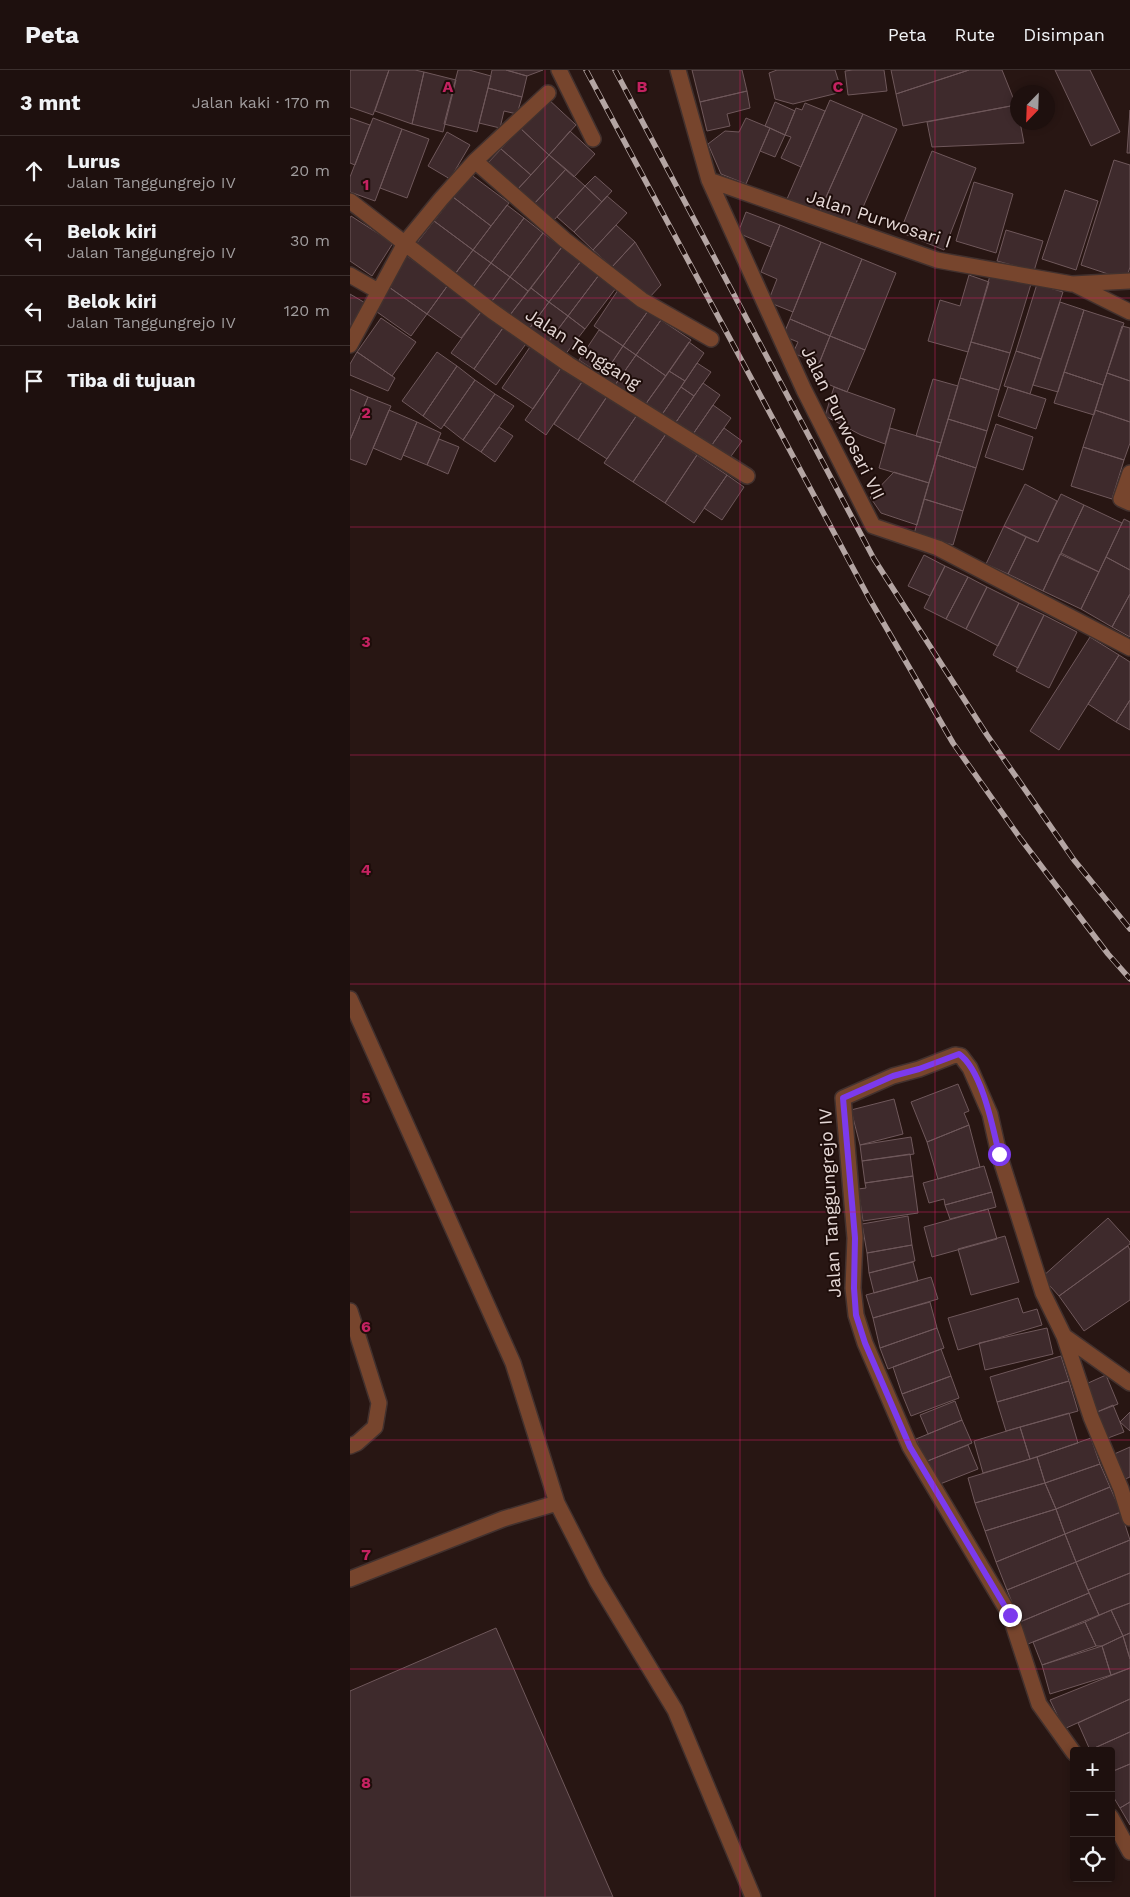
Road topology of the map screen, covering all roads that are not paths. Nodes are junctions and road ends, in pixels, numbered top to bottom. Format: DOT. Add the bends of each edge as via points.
graph roads {
  1 [pos="559,70"];
  2 [pos="678,70"];
  3 [pos="548,93"];
  4 [pos="593,139"];
  5 [pos="476,161"];
  6 [pos="709,180"];
  7 [pos="350,201"];
  8 [pos="405,243"];
  9 [pos="350,275"];
  10 [pos="1130,282"];
  11 [pos="1072,284"];
  12 [pos="378,291"];
  13 [pos="1130,312"];
  14 [pos="711,339"];
  15 [pos="350,345"];
  16 [pos="1130,473"];
  17 [pos="746,476"];
  18 [pos="1130,503"];
  19 [pos="1130,648"];
  20 [pos="350,999"];
  21 [pos="350,1311"];
  22 [pos="1064,1336"];
  23 [pos="1130,1383"];
  24 [pos="350,1446"];
  25 [pos="557,1503"];
  26 [pos="1130,1518"];
  27 [pos="350,1579"];
  28 [pos="1070,1747"];
  29 [pos="1115,1824"];
  30 [pos="1130,1852"];
  31 [pos="753,1897"];
  1 -- 4 [label="street"];
  2 -- 6 [label="street, Jalan Purwosari VII"];
  3 -- 5 [label="street"];
  5 -- 8 [label="street"];
  5 -- 14 [label="street" via="565,240 642,300"];
  6 -- 11 [label="street, Jalan Purwosari I" via="937,260"];
  6 -- 19 [label="street, Jalan Purwosari VII" via="804,390 873,526 938,548"];
  7 -- 8 [label="street, Jalan Tenggang"];
  8 -- 12 [label="street"];
  8 -- 17 [label="street, Jalan Tenggang" via="492,311 568,364"];
  9 -- 12 [label="street"];
  10 -- 11 [label="street, Jalan Purwosari I"];
  11 -- 13 [label="street"];
  12 -- 15 [label="street"];
  16 -- 18 [label="street" via="1121,499"];
  20 -- 25 [label="street" via="513,1363"];
  21 -- 24 [label="street" via="379,1403 375,1427"];
  22 -- 23 [label="street"];
  22 -- 26 [label="street, Jalan Tanggungrejo IV"];
  22 -- 28 [label="street, Jalan Tanggungrejo IV" via="1040,1284 999,1154 990,1114 964,1058 955,1055 893,1076 843,1098 855,1238 855,1306 865,1343 910,1447 1010,1615 1039,1704"];
  25 -- 27 [label="street" via="502,1518"];
  25 -- 31 [label="street" via="597,1581 675,1710"];
  29 -- 30 [label="street"];
}
